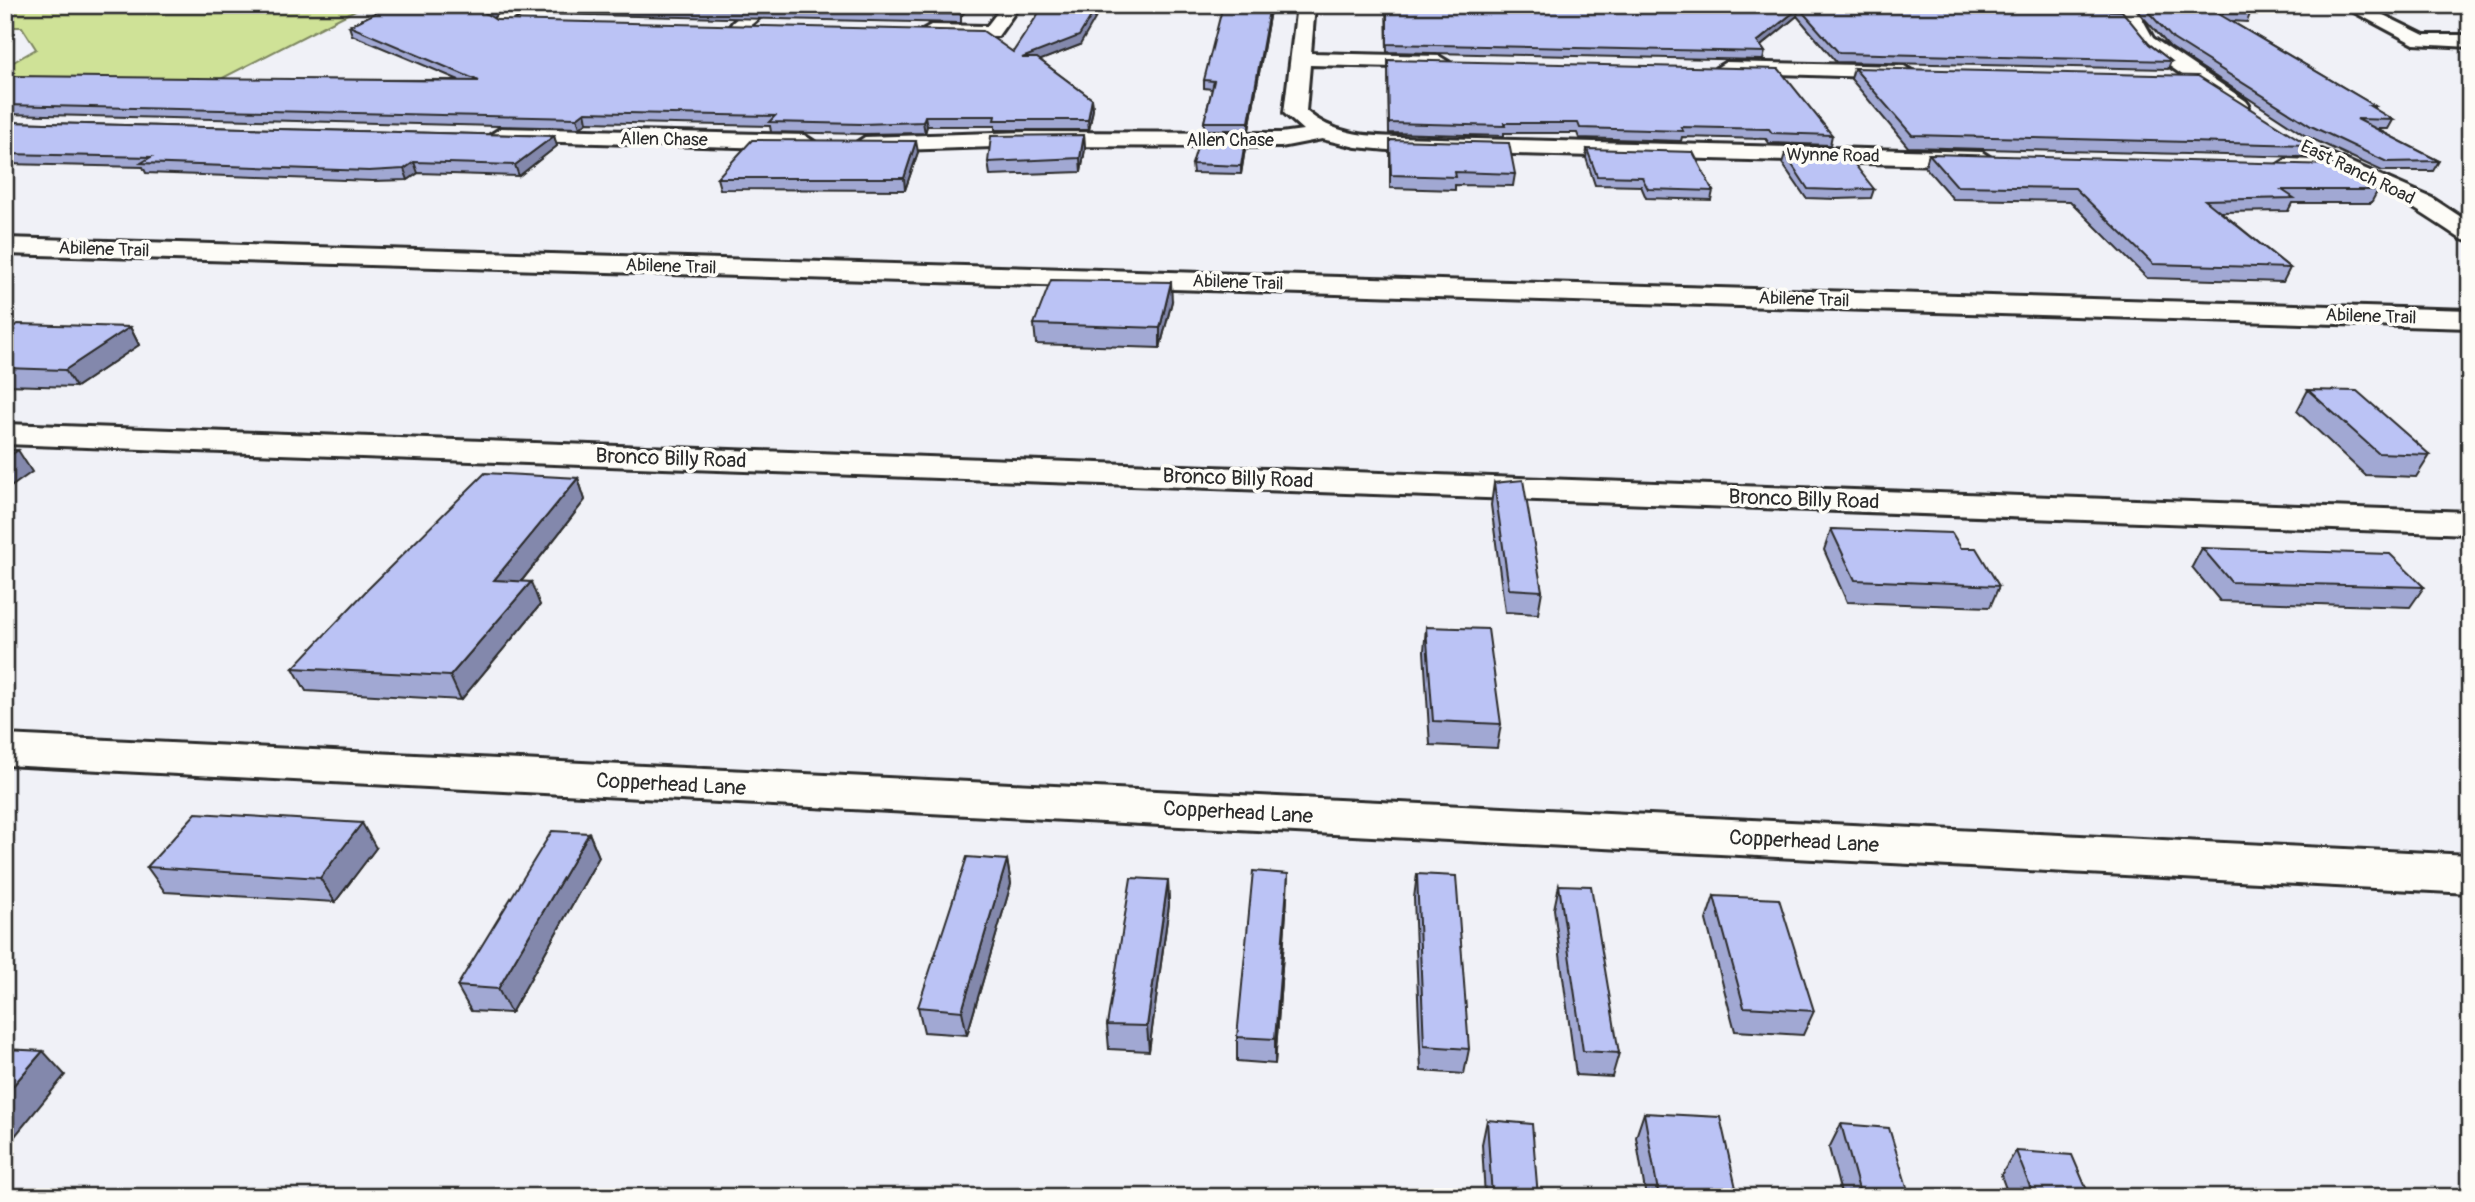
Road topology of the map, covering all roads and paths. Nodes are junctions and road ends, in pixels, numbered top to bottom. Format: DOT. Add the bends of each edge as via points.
graph roads {
  1 [pos="526,5"];
  2 [pos="766,5"];
  3 [pos="1012,5"];
  4 [pos="1306,5"];
  5 [pos="2349,5"];
  6 [pos="2113,9"];
  7 [pos="539,22"];
  8 [pos="766,27"];
  9 [pos="912,30"];
  10 [pos="2470,41"];
  11 [pos="1301,59"];
  12 [pos="1453,62"];
  13 [pos="1701,68"];
  14 [pos="1922,72"];
  15 [pos="2157,77"];
  16 [pos="2198,78"];
  17 [pos="2253,114"];
  18 [pos="1321,133"];
  19 [pos="476,134"];
  20 [pos="822,143"];
  21 [pos="2297,143"];
  22 [pos="850,144"];
  23 [pos="1997,159"];
  24 [pos="2262,166"];
  25 [pos="2346,168"];
  26 [pos="2470,234"];
  27 [pos="5,246"];
  28 [pos="2470,319"];
  29 [pos="5,433"];
  30 [pos="2470,523"];
  31 [pos="5,750"];
  32 [pos="2470,874"];
  1 -- 7 [label="street" via="499,21"];
  2 -- 8 [label="street" via="733,26"];
  3 -- 9 [label="street" via="992,32"];
  4 -- 11 [label="street"];
  5 -- 10 [label="street" via="2421,40"];
  6 -- 16 [label="street" via="2133,17 2146,41"];
  11 -- 12 [label="street"];
  11 -- 18 [label="street" via="1296,113"];
  13 -- 14 [label="street"];
  15 -- 16 [label="street"];
  16 -- 17 [label="street"];
  18 -- 22 [label="street, Allen Chase" via="1281,140 1107,138"];
  18 -- 23 [label="street, Wynne Road" via="1398,144"];
  19 -- 20 [label="street, Allen Chase"];
  21 -- 25 [label="street, East Ranch Road"];
  24 -- 25 [label="street"];
  25 -- 26 [label="street, East Ranch Road" via="2423,203"];
  27 -- 28 [label="street, Abilene Trail"];
  29 -- 30 [label="street, Bronco Billy Road"];
  31 -- 32 [label="street, Copperhead Lane"];
}
